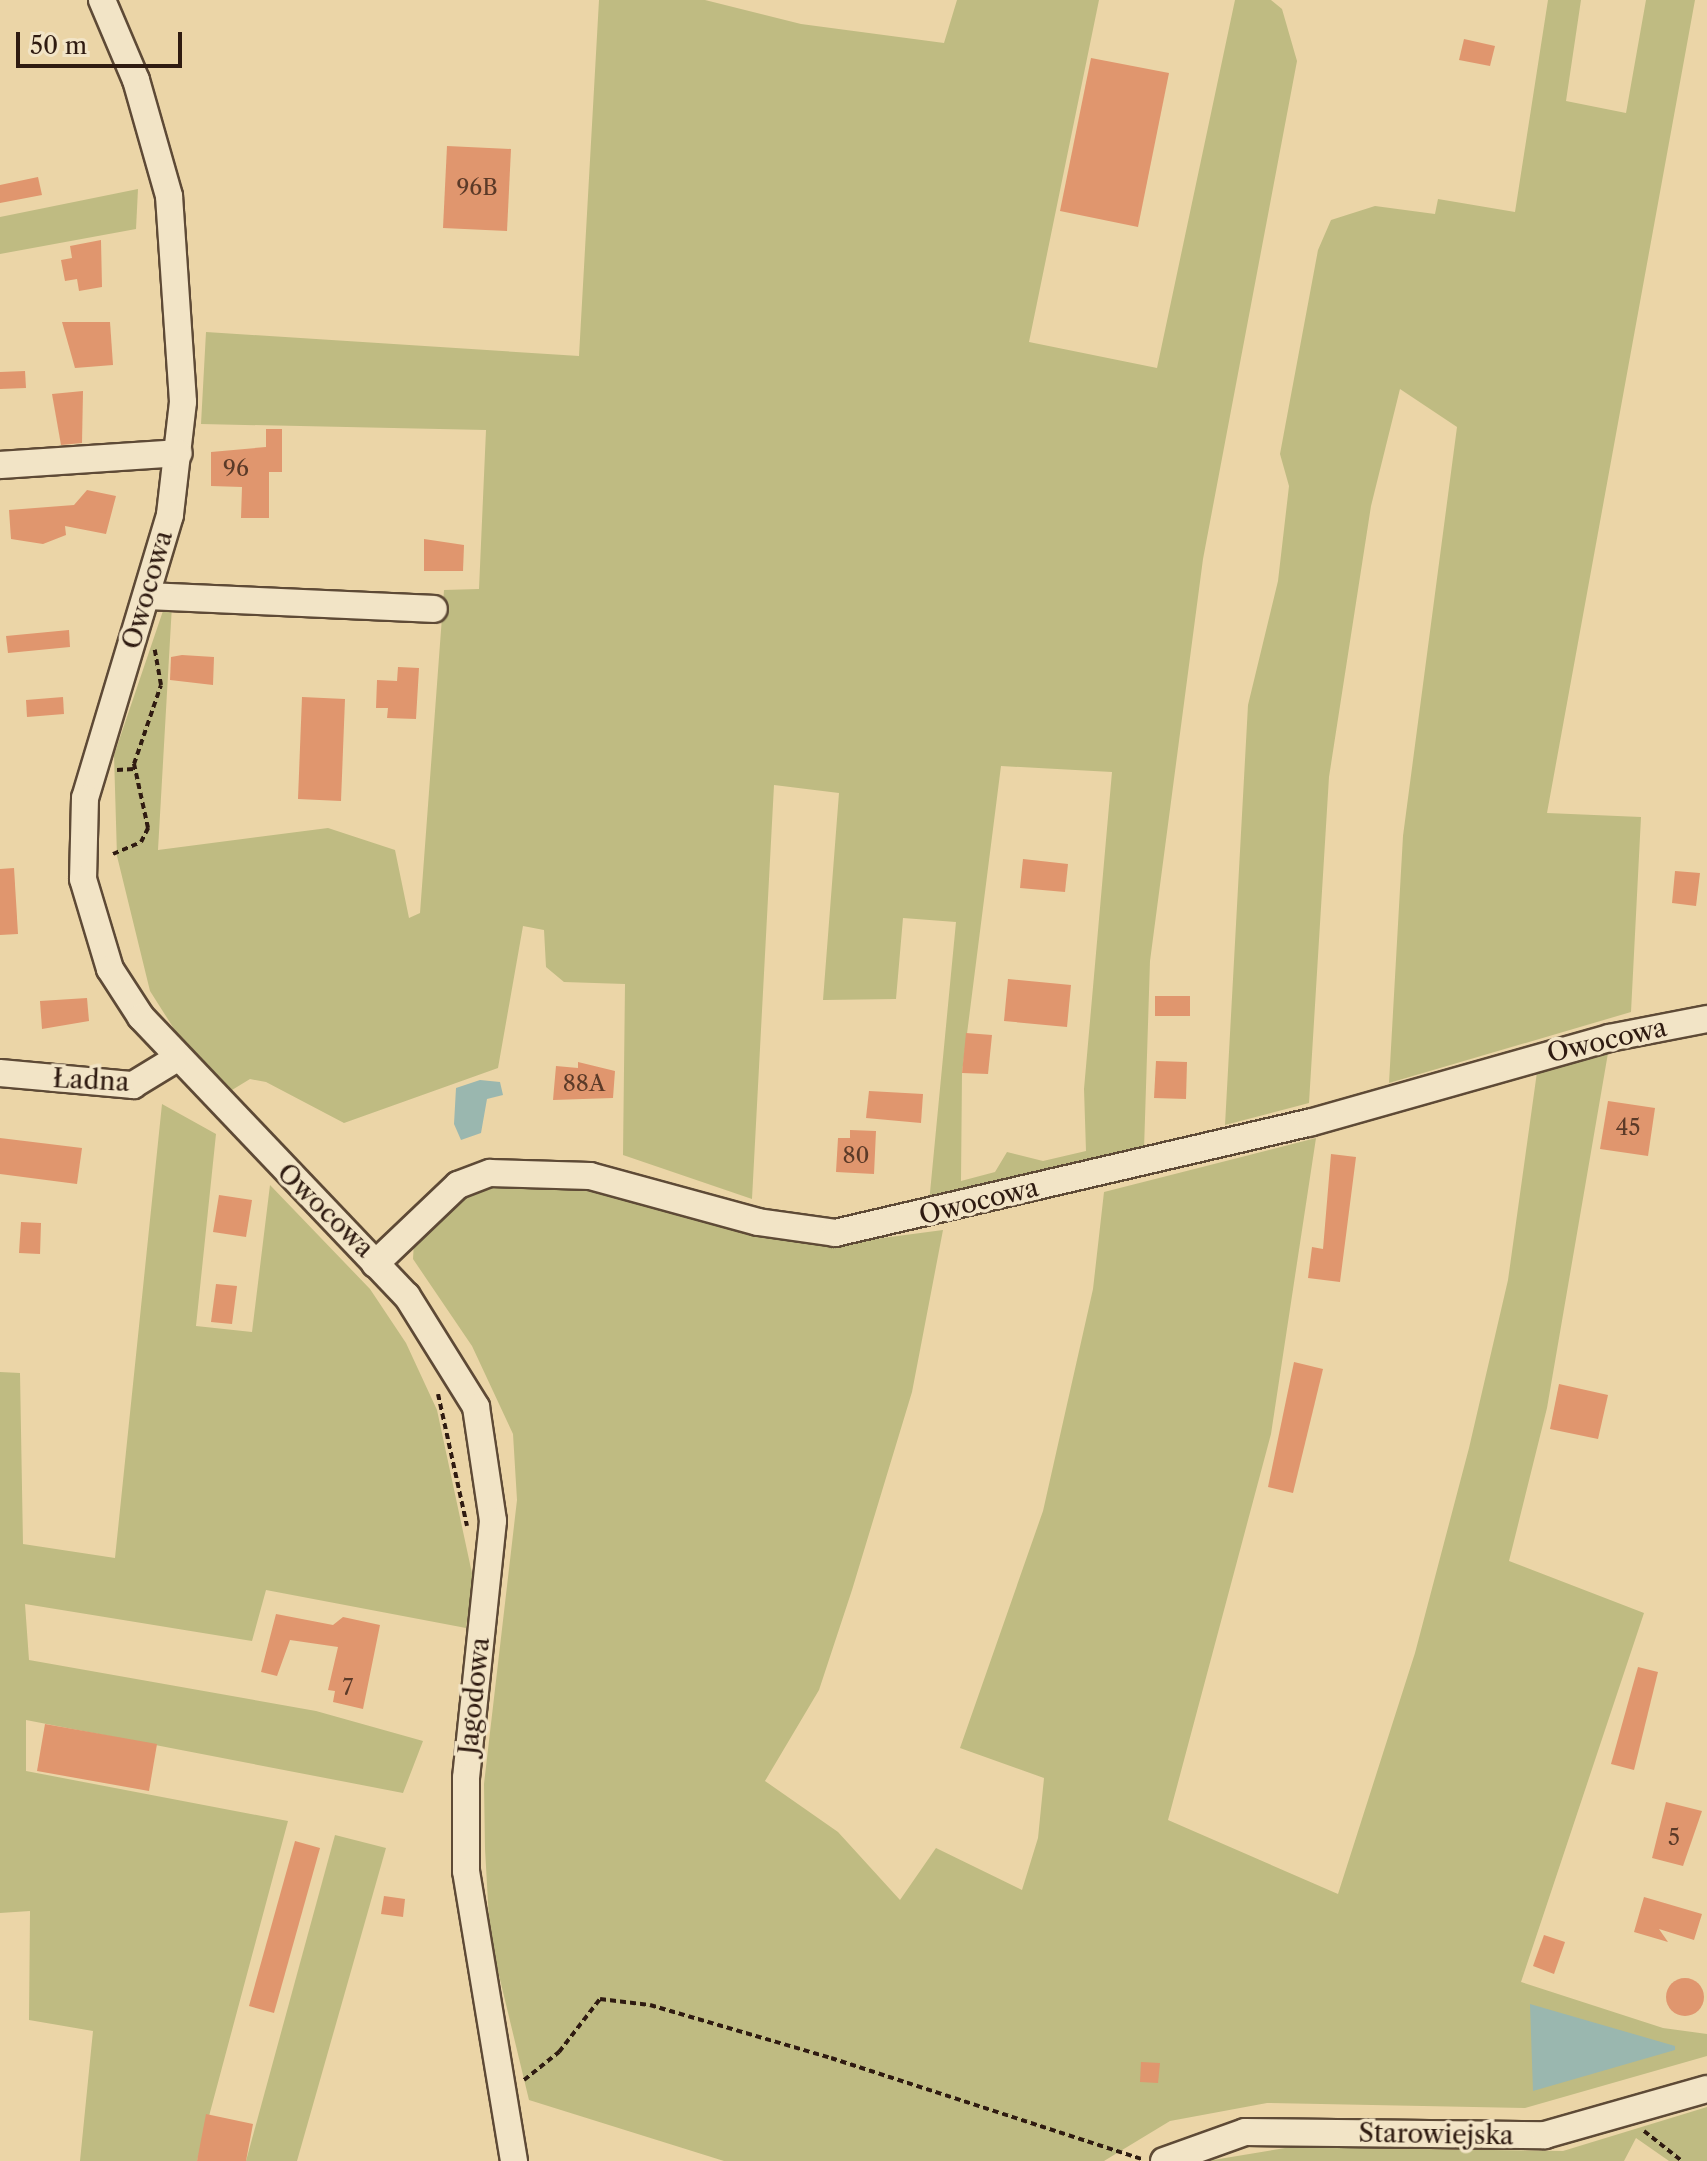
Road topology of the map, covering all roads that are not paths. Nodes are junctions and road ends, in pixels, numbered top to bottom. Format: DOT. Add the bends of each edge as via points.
graph roads {
  1 [pos="102,0"];
  2 [pos="179,453"];
  3 [pos="0,465"];
  4 [pos="149,596"];
  5 [pos="434,609"];
  6 [pos="1707,1019"];
  7 [pos="174,1060"];
  8 [pos="0,1073"];
  9 [pos="375,1264"];
  10 [pos="1707,2089"];
  11 [pos="514,2161"];
  12 [pos="1164,2161"];
  1 -- 2 [label="street, Owocowa" via="136,80 169,196 184,347"];
  2 -- 3 [label="street"];
  2 -- 4 [label="street, Owocowa"];
  4 -- 5 [label="street"];
  4 -- 7 [label="street, Owocowa" via="93,762 81,861 110,969"];
  6 -- 9 [label="street, Owocowa" via="1609,1038 1281,1130 835,1233 758,1222 590,1176 490,1173 458,1185"];
  7 -- 8 [label="street, Ładna" via="133,1085"];
  7 -- 9 [label="street, Owocowa"];
  9 -- 11 [label="street, Jagodowa" via="431,1325 460,1371 492,1475 492,1536 466,1778 466,1871"];
  10 -- 12 [label="street, Starowiejska" via="1509,2139 1245,2132"];
}
